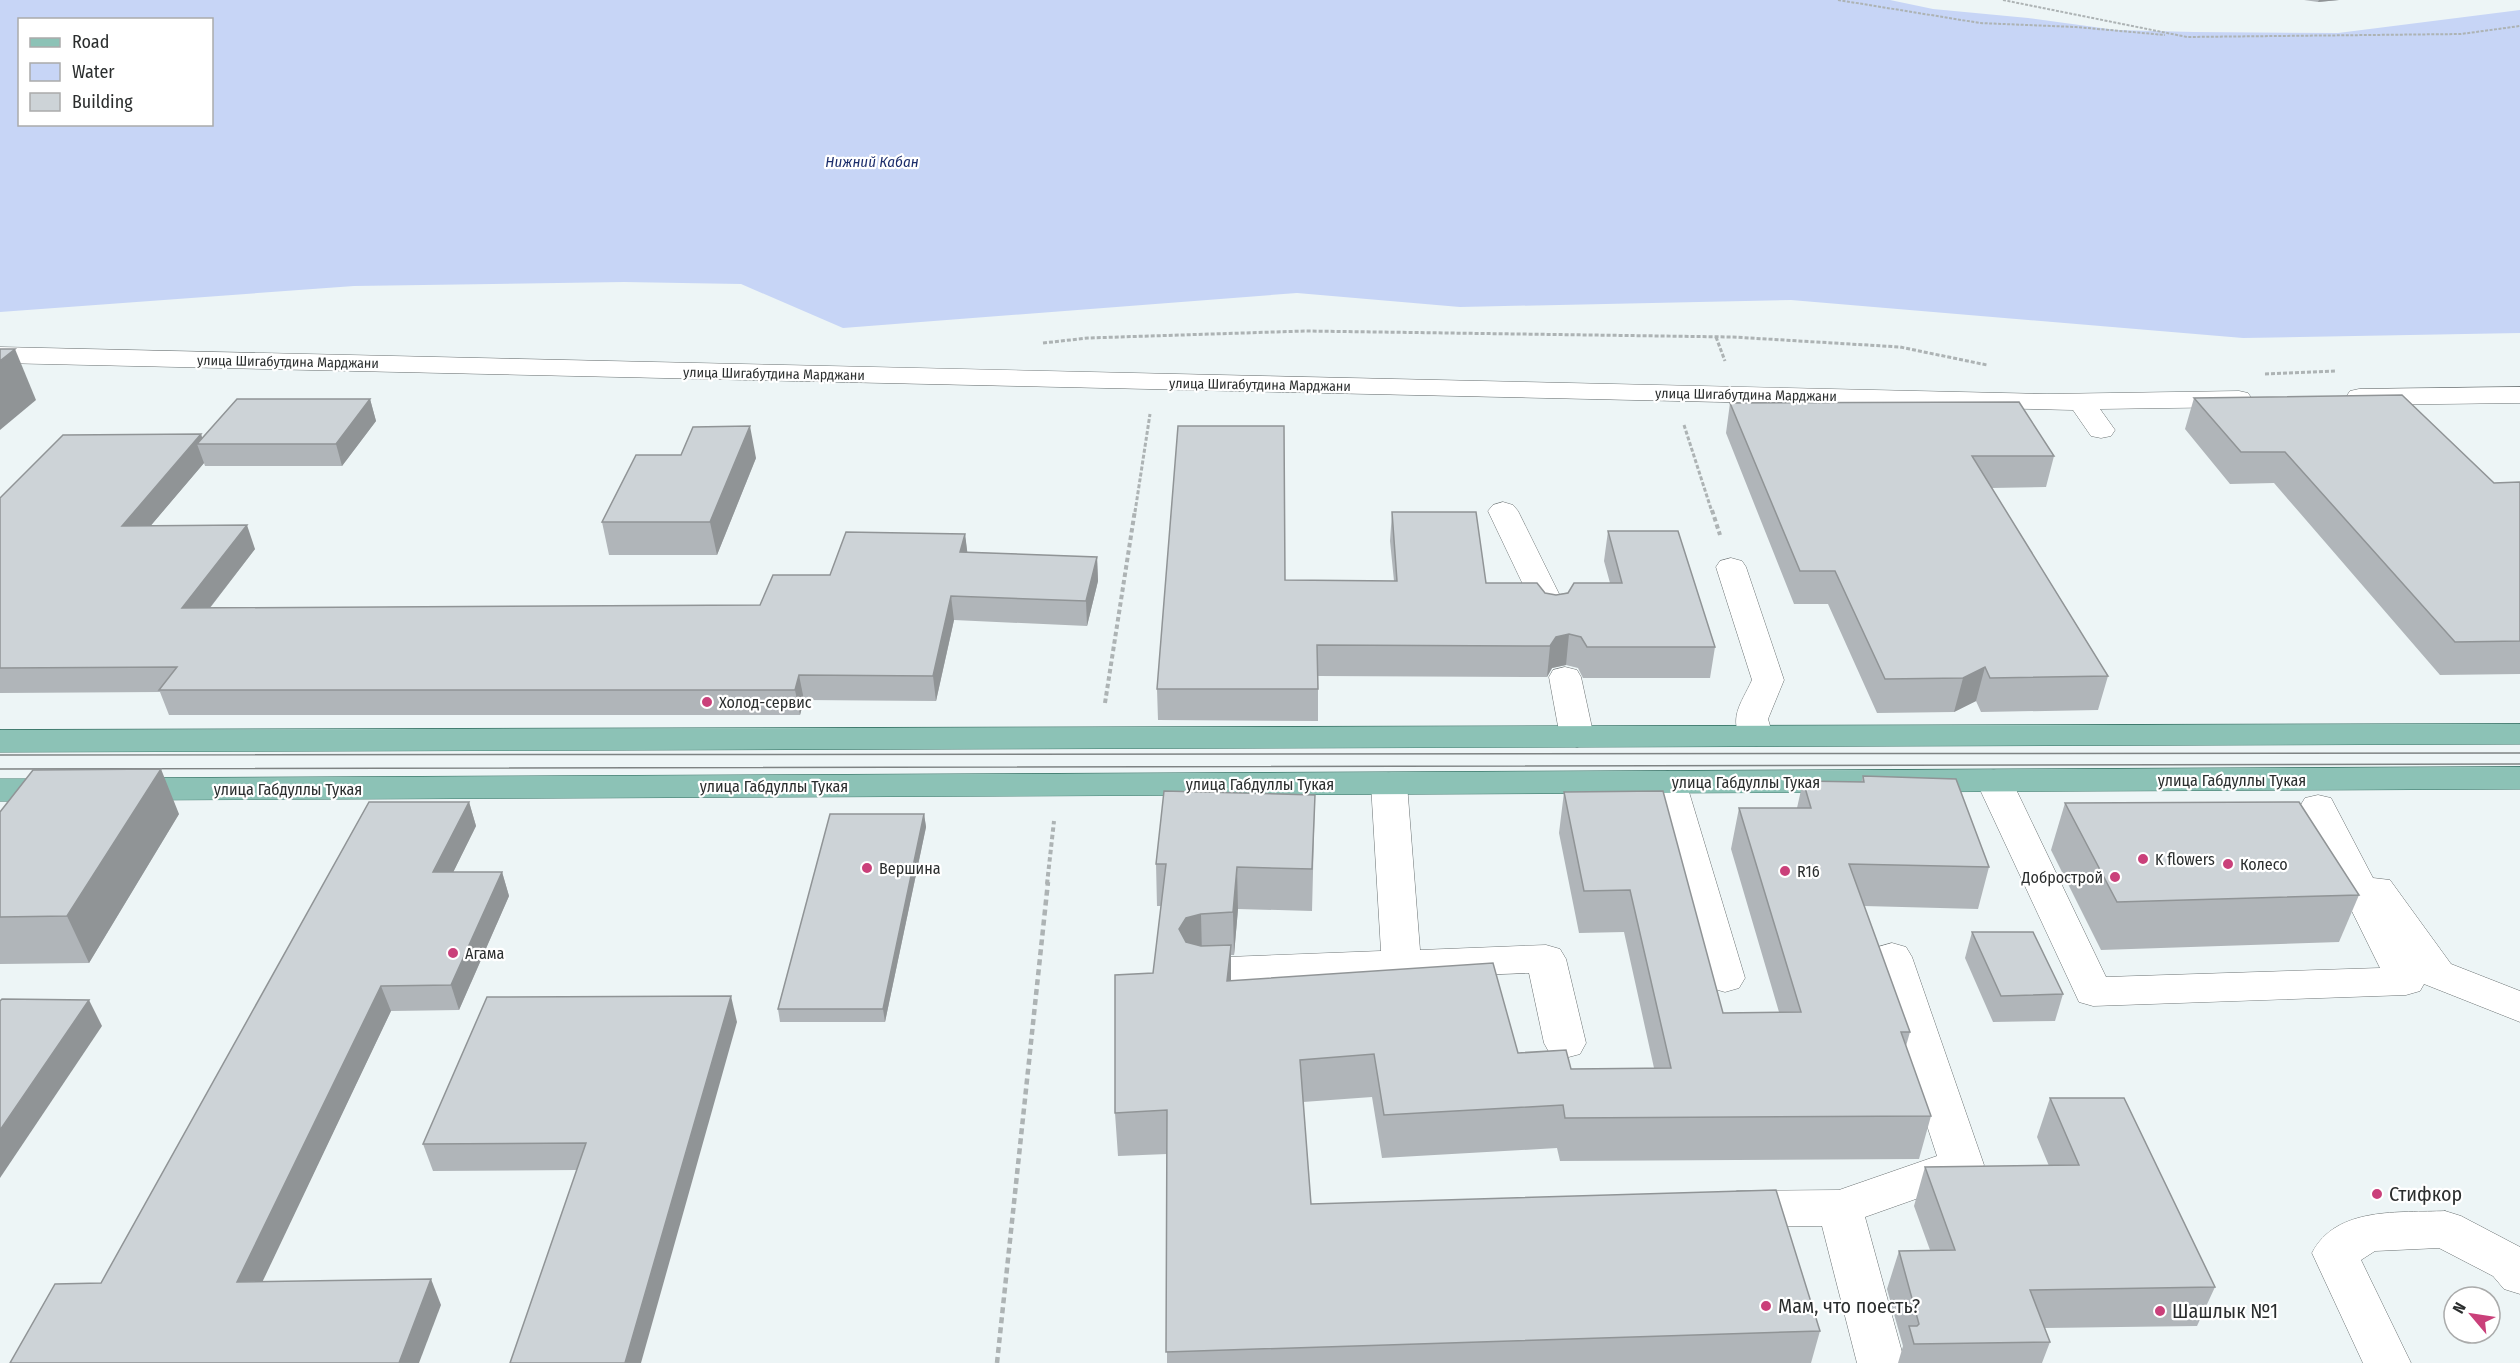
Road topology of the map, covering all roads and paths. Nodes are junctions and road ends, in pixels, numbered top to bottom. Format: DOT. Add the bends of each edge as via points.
graph roads {
  1 [pos="1838,0"];
  2 [pos="2003,0"];
  3 [pos="2520,25"];
  4 [pos="2187,37"];
  5 [pos="1716,337"];
  6 [pos="1042,343"];
  7 [pos="0,355"];
  8 [pos="1726,365"];
  9 [pos="1996,367"];
  10 [pos="1125,382"];
  11 [pos="1672,394"];
  12 [pos="2520,395"];
  13 [pos="2330,398"];
  14 [pos="2258,399"];
  15 [pos="2080,401"];
  16 [pos="2101,430"];
  17 [pos="1503,512"];
  18 [pos="1731,567"];
  19 [pos="1553,614"];
  20 [pos="1565,677"];
  21 [pos="1103,712"];
  22 [pos="2520,734"];
  23 [pos="1756,736"];
  24 [pos="1577,737"];
  25 [pos="0,741"];
  26 [pos="2520,778"];
  27 [pos="1994,781"];
  28 [pos="1668,782"];
  29 [pos="1389,784"];
  30 [pos="0,790"];
  31 [pos="2309,793"];
  32 [pos="1054,817"];
  33 [pos="1892,957"];
  34 [pos="1401,964"];
  35 [pos="1202,972"];
  36 [pos="1725,978"];
  37 [pos="2520,1007"];
  38 [pos="1565,1043"];
  39 [pos="1840,1208"];
  40 [pos="1699,1209"];
  41 [pos="2520,1275"];
  42 [pos="997,1363"];
  43 [pos="1881,1363"];
  44 [pos="2387,1363"];
  1 -- 4 [label="path" via="1980,23"];
  2 -- 4 [label="path"];
  3 -- 4 [label="path" via="2461,34"];
  5 -- 6 [label="path" via="1305,331"];
  5 -- 8 [label="path"];
  5 -- 9 [label="path" via="1900,347"];
  7 -- 10 [label="street, улица Шигабутдина Марджани"];
  10 -- 11 [label="street, улица Шигабутдина Марджани"];
  10 -- 21 [label="path" via="1152,406"];
  11 -- 15 [label="street, улица Шигабутдина Марджани"];
  11 -- 18 [label="path"];
  12 -- 13 [label="street"];
  14 -- 15 [label="street, улица Шигабутдина Марджани"];
  15 -- 16 [label="street"];
  17 -- 19 [label="street"];
  18 -- 23 [label="street" via="1768,680 1751,719"];
  20 -- 24 [label="street"];
  22 -- 23 [label="main road"];
  23 -- 24 [label="main road"];
  24 -- 25 [label="main road"];
  26 -- 31 [label="main road, улица Габдуллы Тукая"];
  27 -- 28 [label="main road, улица Габдуллы Тукая"];
  27 -- 31 [label="main road, улица Габдуллы Тукая"];
  27 -- 31 [label="street" via="2093,992 2406,981"];
  28 -- 29 [label="main road, улица Габдуллы Тукая"];
  28 -- 36 [label="street"];
  29 -- 30 [label="main road, улица Габдуллы Тукая"];
  29 -- 34 [label="street"];
  31 -- 37 [label="street" via="2437,974"];
  32 -- 42 [label="path"];
  33 -- 39 [label="street" via="1962,1165"];
  34 -- 35 [label="street"];
  34 -- 38 [label="street" via="1546,959"];
  39 -- 40 [label="street"];
  39 -- 43 [label="street"];
  41 -- 44 [label="street" via="2509,1263 2445,1229 2366,1233 2335,1253"];
}
